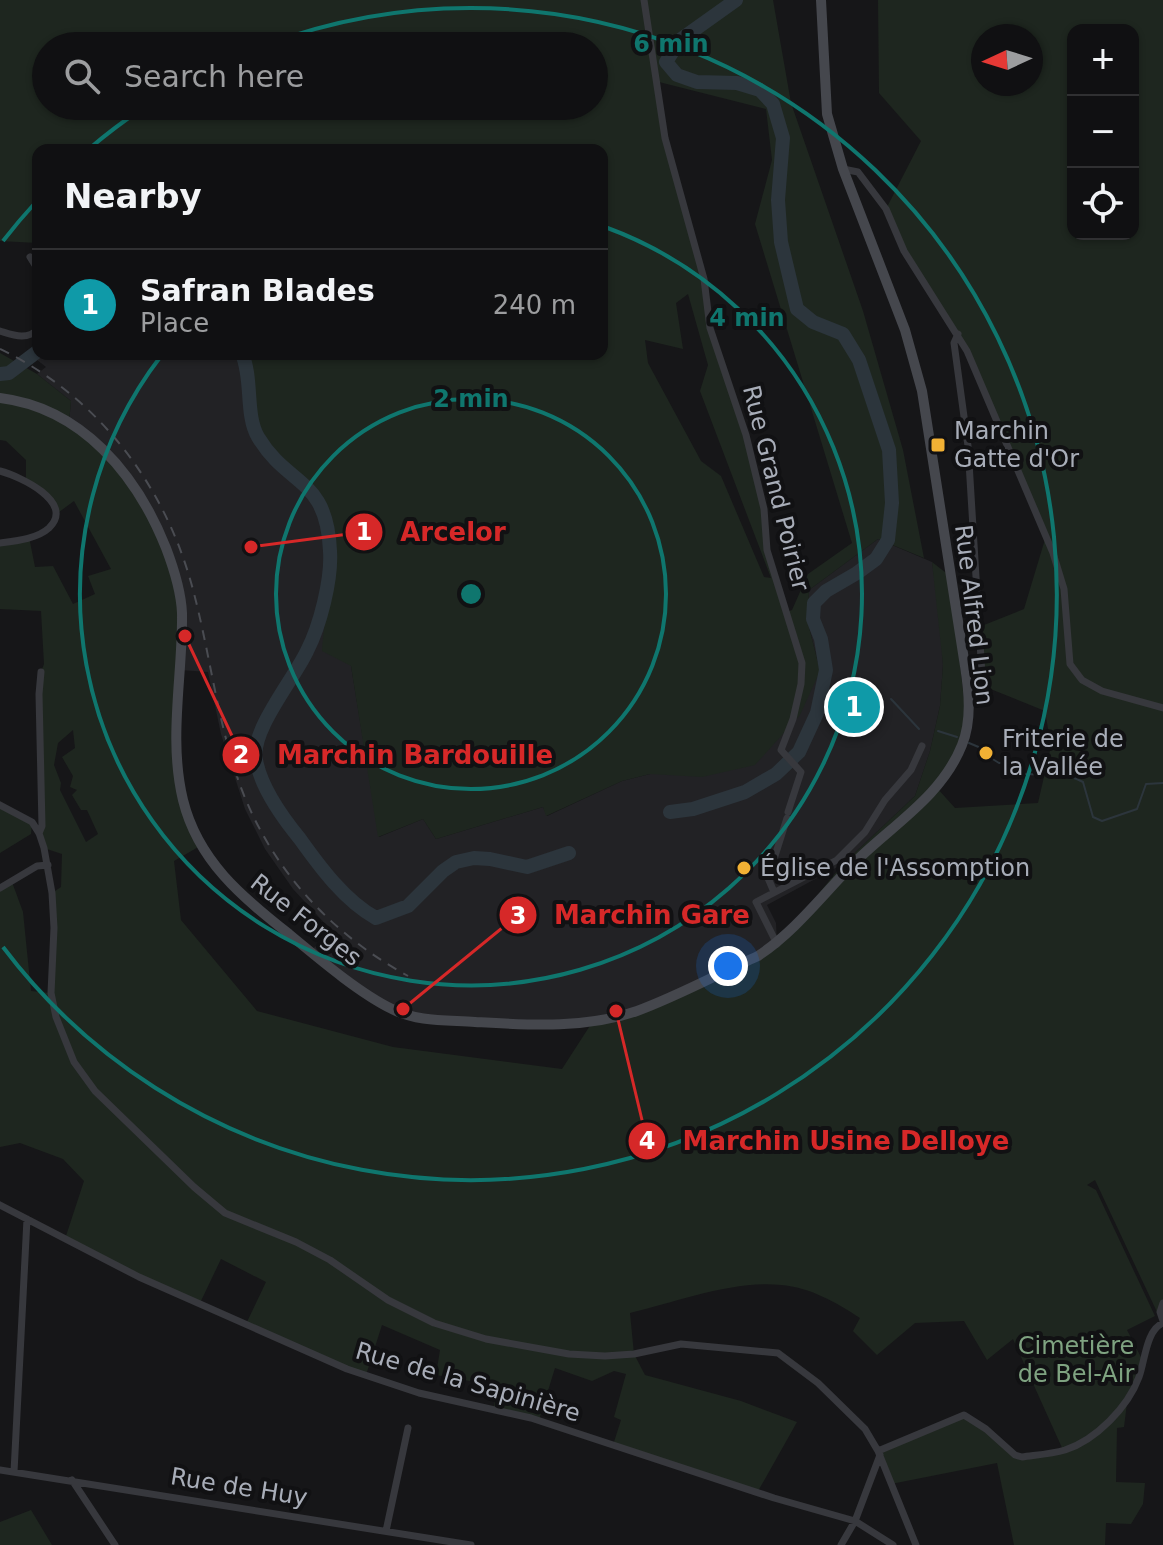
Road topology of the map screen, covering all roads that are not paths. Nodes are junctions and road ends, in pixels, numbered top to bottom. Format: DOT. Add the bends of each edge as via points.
graph roads {
  1 [pos="644,0"];
  2 [pos="821,0"];
  3 [pos="843,169"];
  4 [pos="30,257"];
  5 [pos="32,260"];
  6 [pos="0,331"];
  7 [pos="32,334"];
  8 [pos="958,334"];
  9 [pos="0,398"];
  10 [pos="0,471"];
  11 [pos="0,543"];
  12 [pos="41,672"];
  13 [pos="969,696"];
  14 [pos="1163,708"];
  15 [pos="922,746"];
  16 [pos="0,805"];
  17 [pos="39,833"];
  18 [pos="48,865"];
  19 [pos="0,888"];
  20 [pos="774,892"];
  21 [pos="777,944"];
  22 [pos="0,1205"];
  23 [pos="27,1219"];
  24 [pos="1163,1303"];
  25 [pos="1163,1322"];
  26 [pos="408,1428"];
  27 [pos="879,1453"];
  28 [pos="0,1470"];
  29 [pos="14,1472"];
  30 [pos="72,1480"];
  31 [pos="855,1521"];
  32 [pos="386,1531"];
  33 [pos="115,1545"];
  34 [pos="471,1545"];
  35 [pos="841,1545"];
  36 [pos="893,1545"];
  37 [pos="916,1545"];
  1 -- 20 [label="street, Rue Grand Poirier" via="665,138 704,279 710,328 746,435 764,509 767,550 802,663 793,719 781,750 801,772 768,878"];
  2 -- 3 [label="main road, Rue Alfred Lion" via="827,114"];
  3 -- 8 [label="street" via="858,172 886,209 904,251"];
  3 -- 13 [label="main road, Rue Alfred Lion" via="905,330 922,391"];
  4 -- 5 [label="street"];
  6 -- 7 [label="street"];
  8 -- 13 [label="street" via="954,343 968,446 982,675"];
  8 -- 14 [label="street" via="1053,553 1064,589 1070,664 1082,680 1102,691"];
  9 -- 21 [label="main road, Rue Forges" via="25,401 69,422 100,444 137,489 161,535 181,596 178,769 200,846 239,895 331,968 391,1009 419,1019 542,1026 636,1011"];
  10 -- 11 [label="street" via="45,493 55,515 40,534"];
  12 -- 17 [label="street"];
  13 -- 21 [label="main road, Rue Alfred Lion" via="963,743 937,788 853,864"];
  15 -- 20 [label="street" via="911,770 865,832 837,860"];
  16 -- 17 [label="street" via="32,822"];
  17 -- 18 [label="street"];
  18 -- 19 [label="street"];
  18 -- 27 [label="street" via="54,928 51,993 74,1062 95,1091 225,1213 296,1242 423,1317 486,1339 605,1356 681,1344 778,1353 857,1421"];
  20 -- 21 [label="street" via="756,902"];
  22 -- 23 [label="street, Rue de la Sapinière"];
  23 -- 29 [label="street"];
  23 -- 31 [label="street, Rue de la Sapinière" via="139,1277 347,1369 419,1393 531,1418"];
  24 -- 25 [label="street"];
  25 -- 27 [label="street" via="1154,1329 1137,1382 1118,1411 1097,1431 1063,1450 1015,1455 964,1415"];
  26 -- 32 [label="street"];
  27 -- 31 [label="street"];
  27 -- 37 [label="street"];
  28 -- 29 [label="street, Rue de Huy"];
  29 -- 30 [label="street, Rue de Huy"];
  30 -- 32 [label="street, Rue de Huy"];
  30 -- 33 [label="street"];
  31 -- 35 [label="street"];
  31 -- 36 [label="street, Rue de la Sapinière"];
  32 -- 34 [label="street, Rue de Huy"];
}
